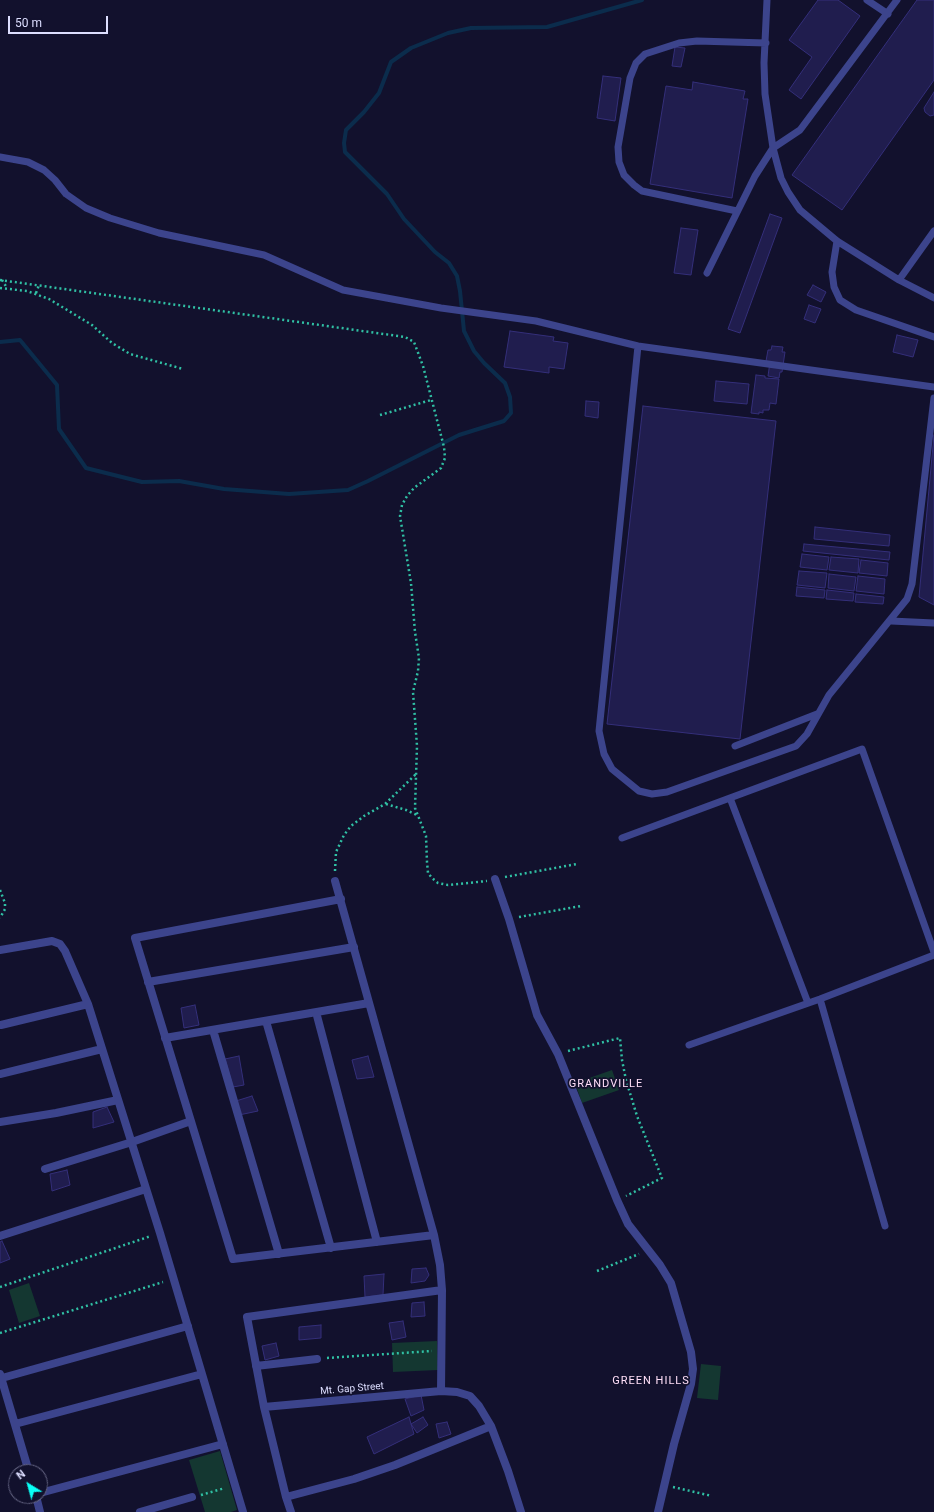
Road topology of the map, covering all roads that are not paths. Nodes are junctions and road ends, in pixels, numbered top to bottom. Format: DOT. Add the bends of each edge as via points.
graph roads {
  1 [pos="767,0"];
  2 [pos="867,0"];
  3 [pos="897,0"];
  4 [pos="888,14"];
  5 [pos="766,44"];
  6 [pos="773,148"];
  7 [pos="0,157"];
  8 [pos="737,211"];
  9 [pos="934,231"];
  10 [pos="837,241"];
  11 [pos="707,273"];
  12 [pos="899,280"];
  13 [pos="934,298"];
  14 [pos="934,337"];
  15 [pos="638,346"];
  16 [pos="934,387"];
  17 [pos="934,398"];
  18 [pos="891,621"];
  19 [pos="934,623"];
  20 [pos="817,714"];
  21 [pos="735,746"];
  22 [pos="730,798"];
  23 [pos="622,838"];
  24 [pos="495,879"];
  25 [pos="336,881"];
  26 [pos="341,900"];
  27 [pos="354,947"];
  28 [pos="0,950"];
  29 [pos="934,954"];
  30 [pos="148,982"];
  31 [pos="820,999"];
  32 [pos="369,1003"];
  33 [pos="88,1004"];
  34 [pos="808,1004"];
  35 [pos="316,1012"];
  36 [pos="266,1021"];
  37 [pos="1,1025"];
  38 [pos="213,1030"];
  39 [pos="165,1038"];
  40 [pos="689,1045"];
  41 [pos="102,1049"];
  42 [pos="0,1074"];
  43 [pos="118,1100"];
  44 [pos="191,1121"];
  45 [pos="0,1122"];
  46 [pos="132,1142"];
  47 [pos="45,1169"];
  48 [pos="146,1189"];
  49 [pos="885,1226"];
  50 [pos="434,1235"];
  51 [pos="0,1236"];
  52 [pos="377,1242"];
  53 [pos="331,1248"];
  54 [pos="279,1254"];
  55 [pos="442,1290"];
  56 [pos="188,1326"];
  57 [pos="317,1359"];
  58 [pos="256,1366"];
  59 [pos="202,1374"];
  60 [pos="1,1376"];
  61 [pos="442,1391"];
  62 [pos="264,1407"];
  63 [pos="15,1424"];
  64 [pos="491,1426"];
  65 [pos="223,1444"];
  66 [pos="27,1464"];
  67 [pos="48,1491"];
  68 [pos="196,1496"];
  69 [pos="286,1497"];
  70 [pos="140,1512"];
  71 [pos="243,1512"];
  72 [pos="291,1512"];
  73 [pos="521,1512"];
  74 [pos="658,1512"];
  1 -- 5 [label="lane"];
  2 -- 4 [label="lane"];
  3 -- 4 [label="lane"];
  4 -- 6 [label="lane" via="800,130"];
  5 -- 6 [label="lane" via="765,94"];
  5 -- 8 [label="lane" via="697,41 679,43 645,54 636,63 630,78 618,147 619,162 624,175 642,191"];
  6 -- 8 [label="lane"];
  6 -- 10 [label="lane" via="781,178 800,210"];
  7 -- 15 [label="lane" via="28,162 44,170 66,194 86,208 110,218 159,233 264,255 343,290 441,308 536,321"];
  8 -- 11 [label="lane"];
  9 -- 12 [label="lane"];
  10 -- 12 [label="lane"];
  10 -- 14 [label="lane" via="832,272 834,287 840,300 856,310"];
  12 -- 13 [label="lane"];
  15 -- 16 [label="lane"];
  15 -- 20 [label="lane" via="599,731 604,754 612,770 639,791 652,794 668,792 796,746 808,734"];
  17 -- 18 [label="lane" via="912,584 907,600"];
  18 -- 19 [label="lane"];
  18 -- 20 [label="lane" via="829,695"];
  20 -- 21 [label="lane"];
  22 -- 23 [label="lane"];
  22 -- 29 [label="lane" via="862,749"];
  22 -- 34 [label="lane"];
  24 -- 74 [label="street" via="537,1015 558,1054 628,1224 671,1284 691,1352 693,1369 688,1398"];
  25 -- 26 [label="street"];
  26 -- 27 [label="street"];
  26 -- 30 [label="street" via="135,938"];
  27 -- 30 [label="street"];
  27 -- 32 [label="street"];
  28 -- 33 [label="street" via="52,941 60,944 66,951"];
  29 -- 31 [label="lane"];
  30 -- 39 [label="street"];
  31 -- 34 [label="lane"];
  31 -- 49 [label="lane"];
  32 -- 35 [label="street"];
  32 -- 50 [label="street"];
  33 -- 37 [label="street"];
  33 -- 41 [label="street"];
  34 -- 40 [label="lane"];
  35 -- 36 [label="street"];
  35 -- 52 [label="street"];
  36 -- 38 [label="street"];
  36 -- 53 [label="street"];
  38 -- 39 [label="street"];
  38 -- 54 [label="street"];
  39 -- 44 [label="street"];
  41 -- 42 [label="street"];
  41 -- 43 [label="street"];
  43 -- 45 [label="street"];
  43 -- 46 [label="street"];
  44 -- 46 [label="street"];
  44 -- 54 [label="street" via="233,1259"];
  46 -- 47 [label="street"];
  46 -- 48 [label="street"];
  48 -- 51 [label="street"];
  48 -- 56 [label="street"];
  50 -- 52 [label="street"];
  50 -- 55 [label="street"];
  52 -- 53 [label="street"];
  53 -- 54 [label="street"];
  55 -- 58 [label="street" via="247,1317"];
  55 -- 61 [label="street"];
  56 -- 59 [label="street"];
  56 -- 60 [label="street"];
  57 -- 58 [label="street"];
  58 -- 62 [label="street"];
  59 -- 63 [label="street"];
  59 -- 65 [label="street"];
  60 -- 63 [label="street"];
  61 -- 62 [label="street, Mt. Gap Street"];
  61 -- 64 [label="street, Mt. Gap Street" via="470,1396"];
  62 -- 69 [label="street"];
  63 -- 66 [label="street"];
  64 -- 69 [label="street" via="396,1465"];
  64 -- 73 [label="street, Mt. Gap Street"];
  65 -- 67 [label="street"];
  65 -- 71 [label="street"];
  68 -- 70 [label="street"];
  69 -- 72 [label="street"];
}
